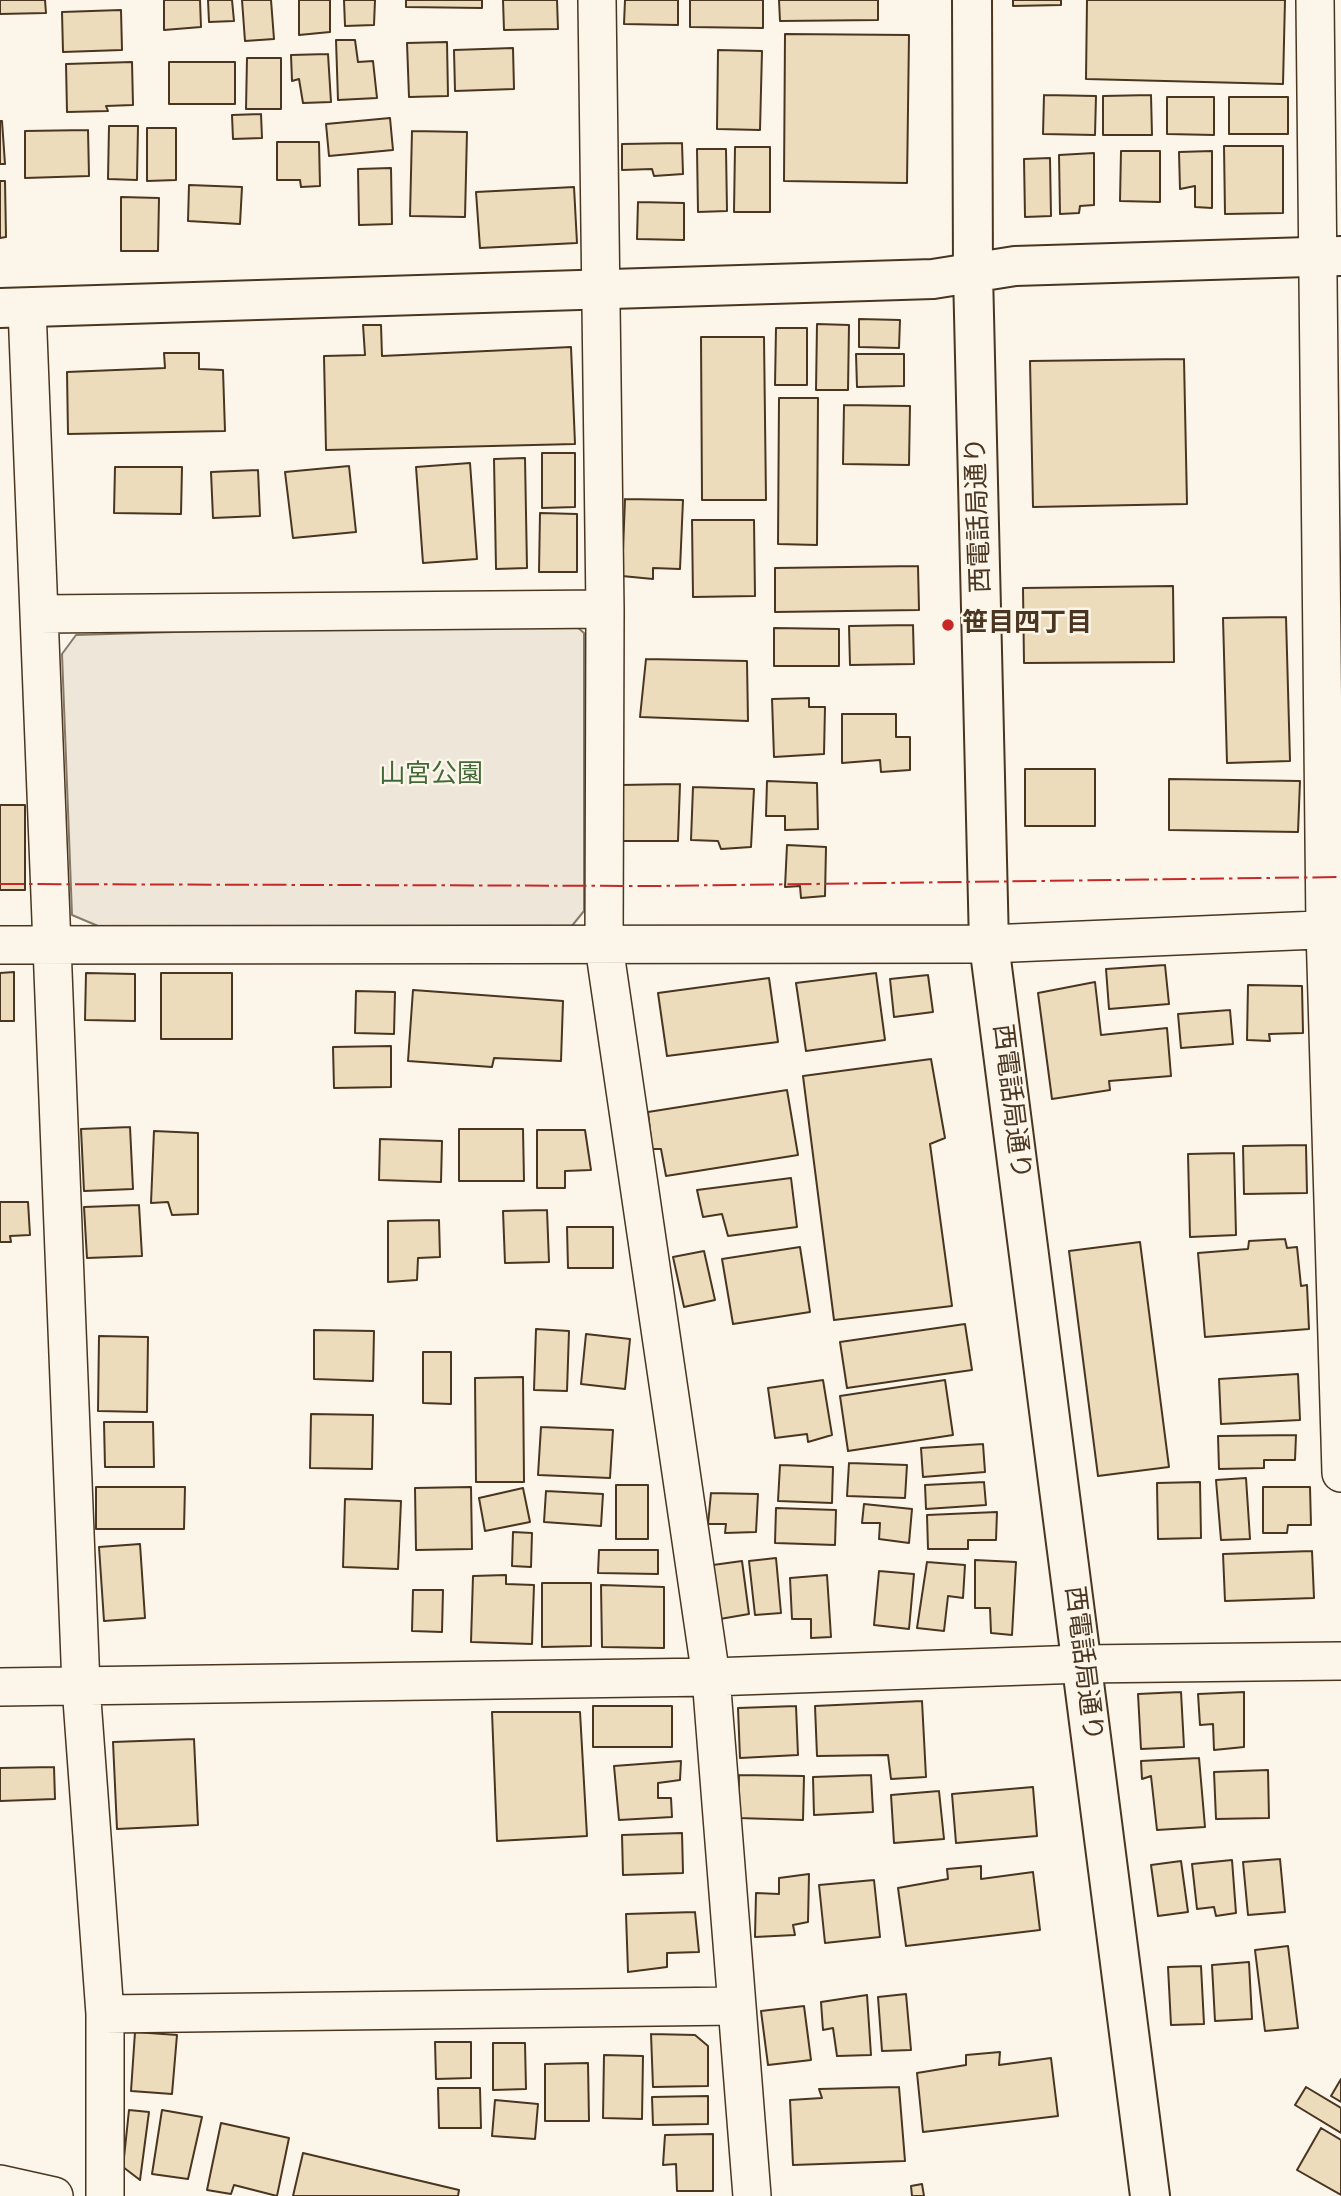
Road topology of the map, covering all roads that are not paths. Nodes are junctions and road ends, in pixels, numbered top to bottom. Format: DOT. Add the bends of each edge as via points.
graph roads {
  1 [pos="597,0"];
  2 [pos="972,0"];
  3 [pos="1315,0"];
  4 [pos="1329,256"];
  5 [pos="973,273"];
  6 [pos="601,290"];
  7 [pos="13,308"];
  8 [pos="605,609"];
  9 [pos="40,614"];
  10 [pos="1333,929"];
  11 [pos="989,944"];
  12 [pos="0,945"];
  13 [pos="54,945"];
  14 [pos="604,946"];
  15 [pos="1341,1474"];
  16 [pos="1341,1661"];
  17 [pos="1082,1664"];
  18 [pos="711,1677"];
  19 [pos="81,1686"];
  20 [pos="0,1687"];
  21 [pos="736,2006"];
  22 [pos="105,2014"];
  23 [pos="0,2184"];
  24 [pos="54,2196"];
  25 [pos="105,2196"];
  26 [pos="752,2196"];
  27 [pos="1150,2196"];
  1 -- 6 [label="street"];
  2 -- 5 [label="street, 西電話局通り"];
  3 -- 4 [label="street"];
  4 -- 5 [label="street" via="1015,266"];
  4 -- 10 [label="street"];
  5 -- 6 [label="street" via="933,279"];
  5 -- 11 [label="street, 西電話局通り"];
  6 -- 7 [label="street"];
  6 -- 8 [label="street"];
  7 -- 9 [label="street"];
  8 -- 9 [label="street"];
  8 -- 14 [label="street"];
  9 -- 13 [label="street"];
  10 -- 11 [label="street"];
  10 -- 15 [label="street"];
  11 -- 14 [label="street"];
  11 -- 17 [label="street, 西電話局通り"];
  12 -- 13 [label="street"];
  13 -- 14 [label="street"];
  13 -- 19 [label="street"];
  14 -- 18 [label="street"];
  16 -- 17 [label="street"];
  17 -- 18 [label="street"];
  17 -- 27 [label="street, 西電話局通り"];
  18 -- 19 [label="street"];
  18 -- 21 [label="street"];
  19 -- 20 [label="street"];
  19 -- 22 [label="street"];
  21 -- 22 [label="street"];
  21 -- 26 [label="street"];
  22 -- 25 [label="street"];
  23 -- 24 [label="street"];
}
